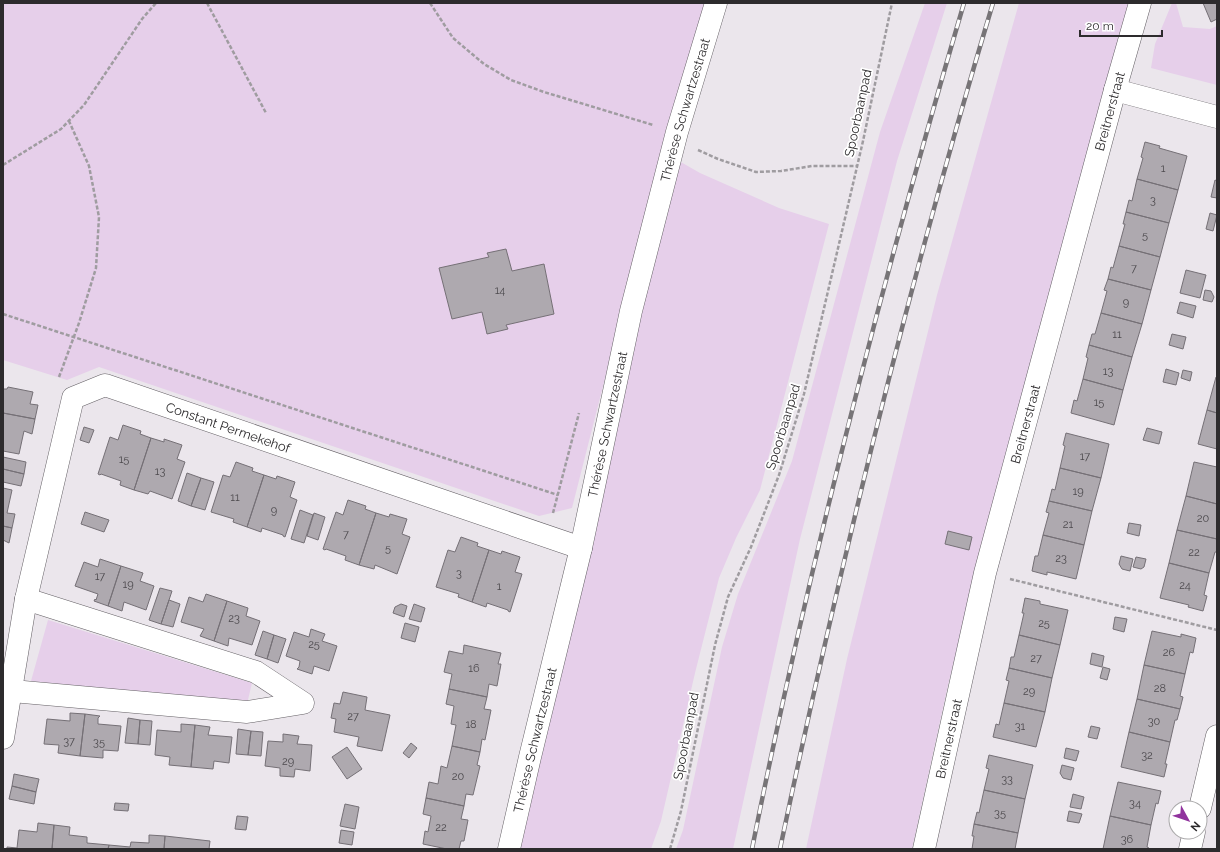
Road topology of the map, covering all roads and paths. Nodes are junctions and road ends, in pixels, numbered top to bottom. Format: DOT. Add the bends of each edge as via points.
graph roads {
  1 [pos="156,3"];
  2 [pos="207,3"];
  3 [pos="430,3"];
  4 [pos="716,3"];
  5 [pos="892,3"];
  6 [pos="1140,3"];
  7 [pos="1115,90"];
  8 [pos="266,113"];
  9 [pos="1217,117"];
  10 [pos="69,120"];
  11 [pos="676,136"];
  12 [pos="3,165"];
  13 [pos="857,166"];
  14 [pos="3,314"];
  15 [pos="74,338"];
  16 [pos="73,398"];
  17 [pos="580,413"];
  18 [pos="558,495"];
  19 [pos="547,536"];
  20 [pos="581,548"];
  21 [pos="985,573"];
  22 [pos="26,599"];
  23 [pos="1217,630"];
  24 [pos="12,691"];
  25 [pos="1217,736"];
  26 [pos="3,738"];
  27 [pos="1202,800"];
  28 [pos="509,849"];
  29 [pos="670,849"];
  30 [pos="924,849"];
  1 -- 10 [label="path" via="142,19 84,105"];
  2 -- 8 [label="path"];
  3 -- 11 [label="path" via="453,38 484,64 511,80"];
  4 -- 11 [label="street, Thérèse Schwartzestraat"];
  5 -- 13 [label="path, Spoorbaanpad"];
  6 -- 7 [label="street, Breitnerstraat"];
  7 -- 9 [label="street"];
  7 -- 21 [label="street, Breitnerstraat"];
  10 -- 12 [label="path" via="61,129"];
  10 -- 15 [label="path" via="89,166 99,217 96,268"];
  11 -- 13 [label="path" via="718,159 756,172 812,166"];
  11 -- 20 [label="street, Thérèse Schwartzestraat" via="631,311"];
  13 -- 29 [label="path, Spoorbaanpad" via="804,394 779,475 728,597 715,645 681,811"];
  14 -- 15 [label="path"];
  15 -- 16 [label="path" via="54,388"];
  15 -- 18 [label="path"];
  16 -- 19 [label="street, Constant Permekehof" via="106,385"];
  16 -- 22 [label="street"];
  17 -- 18 [label="path"];
  18 -- 19 [label="path"];
  19 -- 20 [label="street, Constant Permekehof"];
  20 -- 28 [label="street, Thérèse Schwartzestraat"];
  21 -- 23 [label="path"];
  21 -- 30 [label="street, Breitnerstraat"];
  22 -- 24 [label="street"];
  22 -- 24 [label="street" via="256,672 303,703 247,712"];
  24 -- 26 [label="street"];
  25 -- 27 [label="street"];
}
